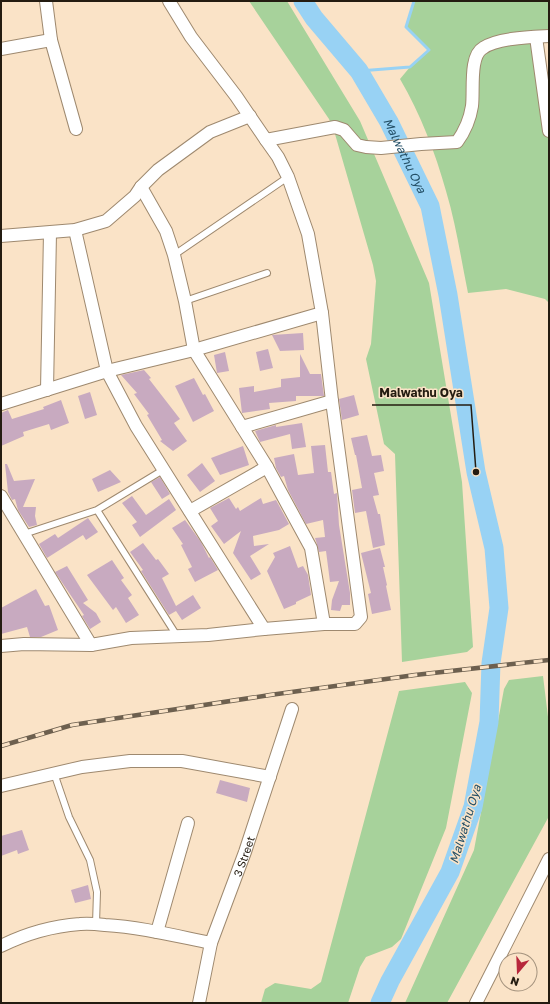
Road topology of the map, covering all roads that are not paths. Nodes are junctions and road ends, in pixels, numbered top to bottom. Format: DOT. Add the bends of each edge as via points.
graph roads {
  1 [pos="46,1"];
  2 [pos="168,1"];
  3 [pos="549,36"];
  4 [pos="536,37"];
  5 [pos="51,40"];
  6 [pos="1,49"];
  7 [pos="250,116"];
  8 [pos="76,129"];
  9 [pos="549,131"];
  10 [pos="266,140"];
  11 [pos="288,177"];
  12 [pos="141,186"];
  13 [pos="75,230"];
  14 [pos="50,233"];
  15 [pos="1,236"];
  16 [pos="174,255"];
  17 [pos="267,273"];
  18 [pos="185,301"];
  19 [pos="322,313"];
  20 [pos="194,350"];
  21 [pos="107,371"];
  22 [pos="47,390"];
  23 [pos="332,401"];
  24 [pos="1,404"];
  25 [pos="242,427"];
  26 [pos="267,467"];
  27 [pos="163,470"];
  28 [pos="1,496"];
  29 [pos="97,510"];
  30 [pos="190,511"];
  31 [pos="24,534"];
  32 [pos="324,624"];
  33 [pos="264,629"];
  34 [pos="177,636"];
  35 [pos="91,645"];
  36 [pos="1,646"];
  37 [pos="292,710"];
  38 [pos="54,773"];
  39 [pos="270,776"];
  40 [pos="1,786"];
  41 [pos="188,824"];
  42 [pos="549,859"];
  43 [pos="96,924"];
  44 [pos="157,932"];
  45 [pos="211,943"];
  46 [pos="1,946"];
  47 [pos="199,1003"];
  48 [pos="476,1003"];
  1 -- 5 [label="street"];
  2 -- 7 [label="street" via="191,37"];
  3 -- 4 [label="street"];
  4 -- 9 [label="street"];
  4 -- 10 [label="street" via="495,42 482,48 476,55 473,64 469,119 457,142 381,148 357,145 344,130 336,127"];
  5 -- 6 [label="street"];
  5 -- 8 [label="street"];
  7 -- 10 [label="street"];
  7 -- 12 [label="street" via="210,132 158,170"];
  10 -- 11 [label="street"];
  11 -- 16 [label="lane"];
  11 -- 19 [label="street" via="308,234"];
  12 -- 13 [label="street" via="135,196 106,221"];
  12 -- 16 [label="street" via="166,231"];
  13 -- 14 [label="street"];
  13 -- 21 [label="street"];
  14 -- 15 [label="street"];
  14 -- 22 [label="street"];
  16 -- 18 [label="street"];
  17 -- 18 [label="lane"];
  18 -- 20 [label="street"];
  19 -- 20 [label="street"];
  19 -- 23 [label="street"];
  20 -- 21 [label="street"];
  20 -- 25 [label="street"];
  21 -- 22 [label="street"];
  21 -- 27 [label="street"];
  22 -- 24 [label="street"];
  23 -- 25 [label="street"];
  23 -- 32 [label="street" via="361,617 355,624"];
  25 -- 26 [label="street"];
  26 -- 30 [label="street"];
  26 -- 32 [label="street" via="311,548"];
  27 -- 29 [label="lane"];
  27 -- 30 [label="street"];
  28 -- 31 [label="street"];
  29 -- 31 [label="lane"];
  29 -- 34 [label="lane"];
  30 -- 33 [label="street"];
  31 -- 35 [label="street"];
  32 -- 33 [label="street"];
  33 -- 34 [label="street"];
  34 -- 35 [label="street" via="131,638"];
  35 -- 36 [label="street"];
  37 -- 39 [label="street, 3 Street"];
  38 -- 39 [label="street" via="109,763 167,760"];
  38 -- 40 [label="street"];
  38 -- 43 [label="lane" via="69,817 90,860 97,892"];
  39 -- 45 [label="street, 3 Street"];
  41 -- 44 [label="street"];
  42 -- 48 [label="street"];
  43 -- 44 [label="street"];
  43 -- 46 [label="street" via="54,928"];
  44 -- 45 [label="street"];
  45 -- 47 [label="street, 3 Street"];
}
